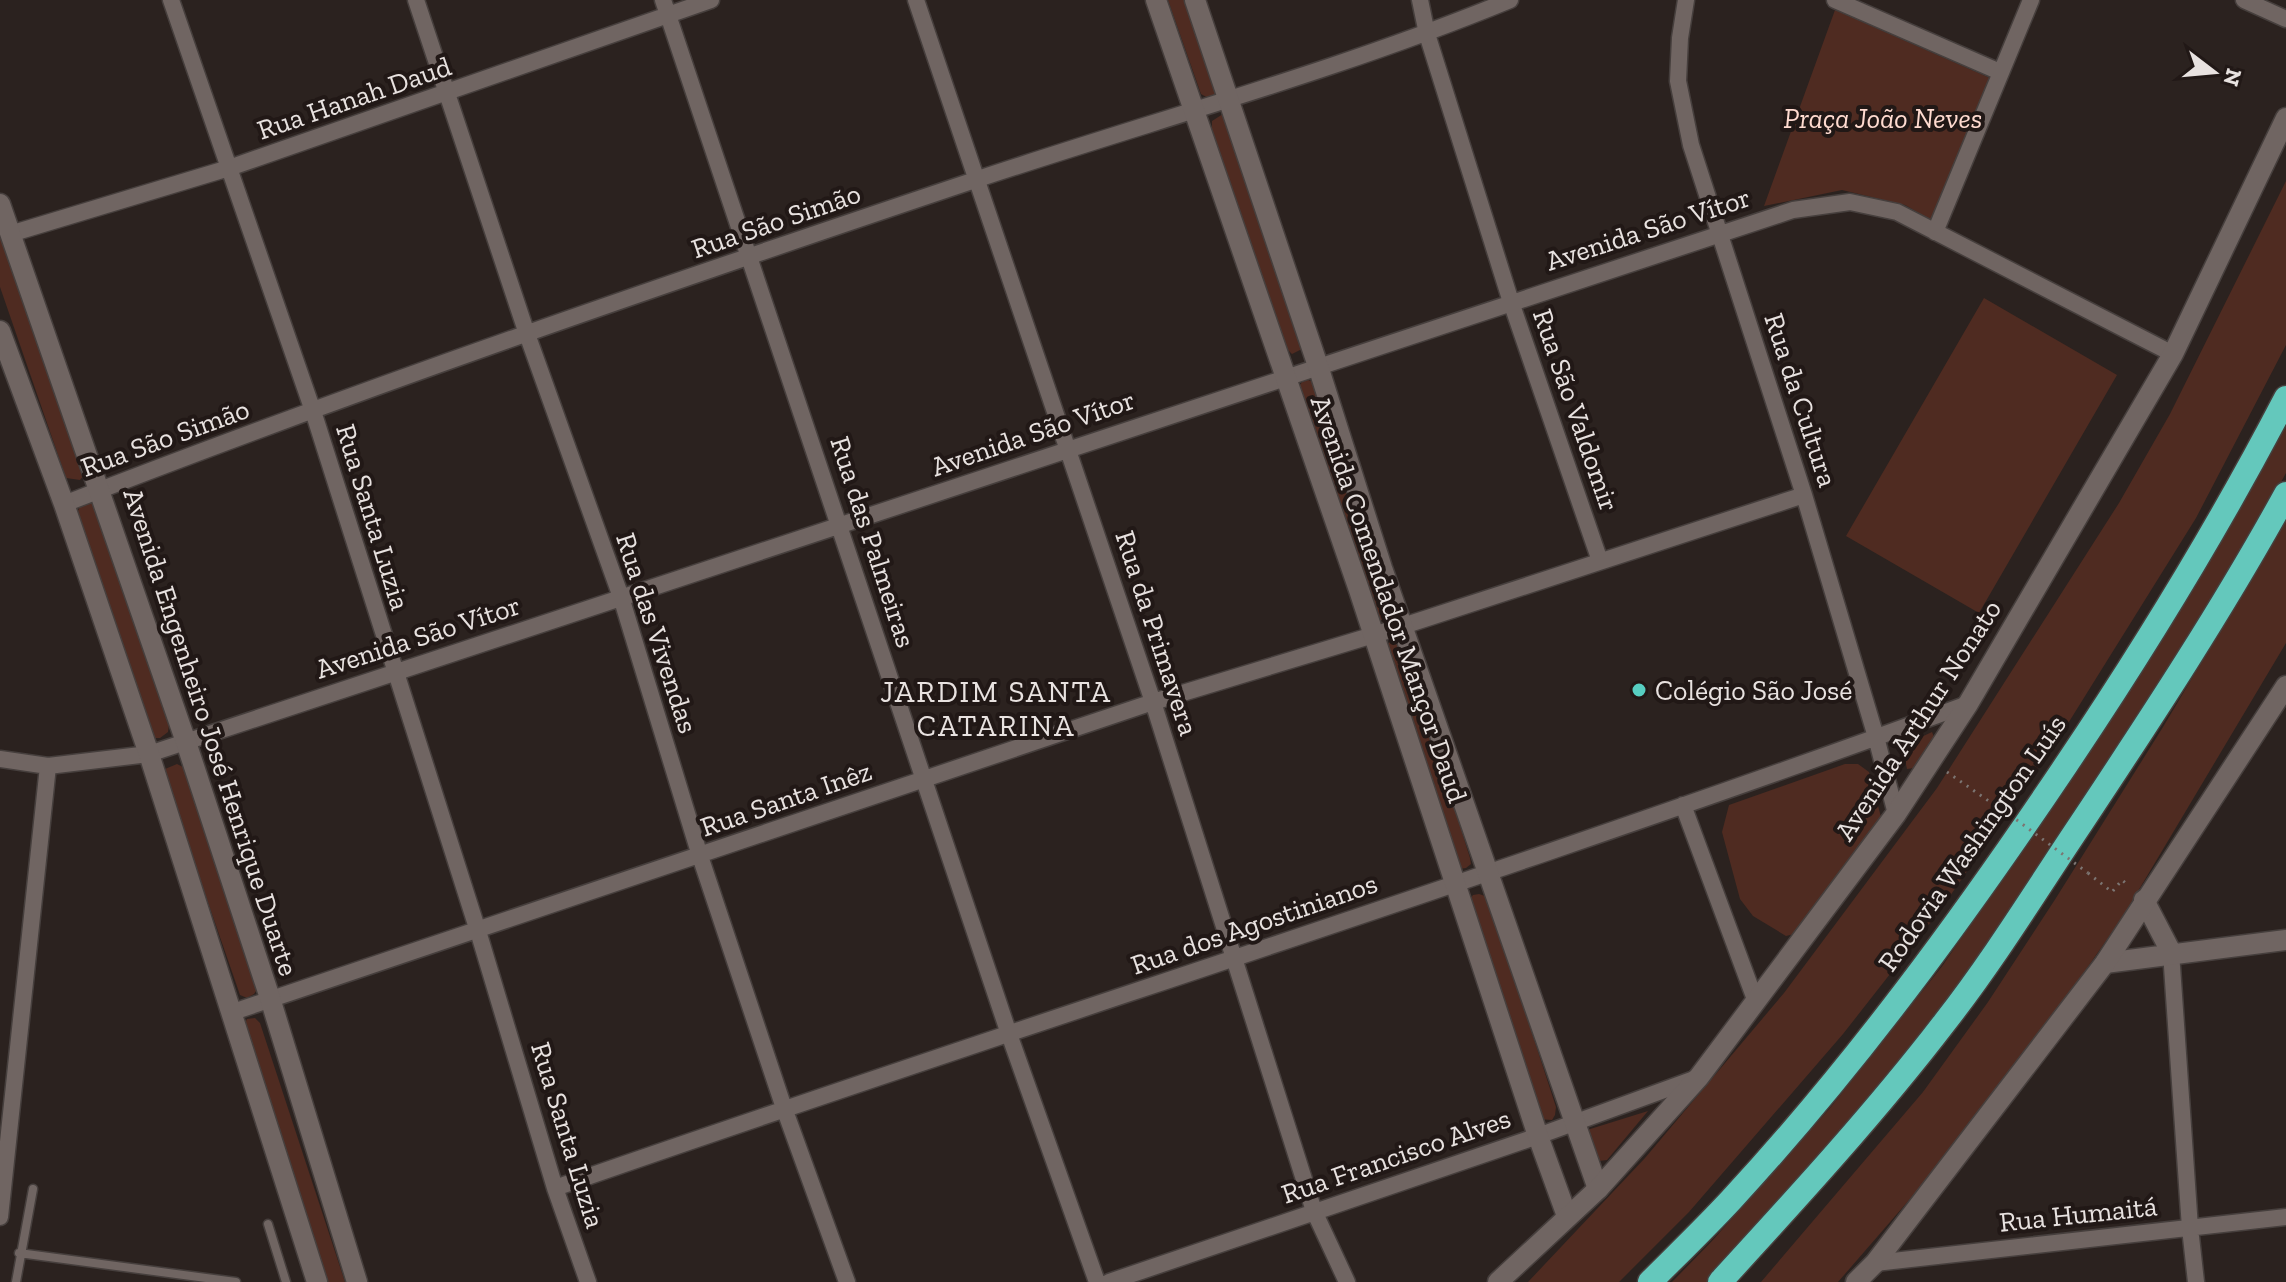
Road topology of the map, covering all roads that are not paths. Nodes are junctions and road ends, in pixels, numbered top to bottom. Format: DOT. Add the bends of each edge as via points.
graph roads {
  1 [pos="171,0"];
  2 [pos="416,0"];
  3 [pos="711,0"];
  4 [pos="916,0"];
  5 [pos="1156,0"];
  6 [pos="1195,0"];
  7 [pos="1420,0"];
  8 [pos="1510,0"];
  9 [pos="1686,0"];
  10 [pos="1835,0"];
  11 [pos="2031,0"];
  12 [pos="2244,0"];
  13 [pos="666,7"];
  14 [pos="2286,19"];
  15 [pos="1427,34"];
  16 [pos="2000,72"];
  17 [pos="448,93"];
  18 [pos="1227,100"];
  19 [pos="1193,110"];
  20 [pos="2286,118"];
  21 [pos="229,168"];
  22 [pos="978,179"];
  23 [pos="0,204"];
  24 [pos="1720,232"];
  25 [pos="1935,232"];
  26 [pos="10,234"];
  27 [pos="750,258"];
  28 [pos="1511,302"];
  29 [pos="527,334"];
  30 [pos="2,343"];
  31 [pos="2173,354"];
  32 [pos="1318,366"];
  33 [pos="1285,377"];
  34 [pos="2286,398"];
  35 [pos="313,411"];
  36 [pos="1068,449"];
  37 [pos="101,490"];
  38 [pos="2286,494"];
  39 [pos="1804,495"];
  40 [pos="64,504"];
  41 [pos="840,526"];
  42 [pos="1600,561"];
  43 [pos="621,597"];
  44 [pos="1403,626"];
  45 [pos="1374,634"];
  46 [pos="395,672"];
  47 [pos="2286,686"];
  48 [pos="1153,702"];
  49 [pos="1968,704"];
  50 [pos="1876,737"];
  51 [pos="186,742"];
  52 [pos="149,754"];
  53 [pos="0,759"];
  54 [pos="48,766"];
  55 [pos="924,779"];
  56 [pos="1683,805"];
  57 [pos="1896,814"];
  58 [pos="700,856"];
  59 [pos="1488,872"];
  60 [pos="1455,883"];
  61 [pos="2144,900"];
  62 [pos="478,931"];
  63 [pos="2286,940"];
  64 [pos="2171,952"];
  65 [pos="1234,957"];
  66 [pos="2105,963"];
  67 [pos="270,998"];
  68 [pos="1756,1002"];
  69 [pos="233,1012"];
  70 [pos="1009,1034"];
  71 [pos="1699,1077"];
  72 [pos="784,1108"];
  73 [pos="1573,1123"];
  74 [pos="1538,1136"];
  75 [pos="3,1153"];
  76 [pos="555,1188"];
  77 [pos="33,1189"];
  78 [pos="1598,1189"];
  79 [pos="1314,1211"];
  80 [pos="1785,1211"];
  81 [pos="1567,1216"];
  82 [pos="0,1217"];
  83 [pos="2286,1217"];
  84 [pos="268,1224"];
  85 [pos="2190,1228"];
  86 [pos="19,1253"];
  87 [pos="1875,1263"];
  88 [pos="143,1270"];
  89 [pos="183,1279"];
  90 [pos="16,1282"];
  91 [pos="141,1282"];
  92 [pos="236,1282"];
  93 [pos="286,1282"];
  94 [pos="317,1282"];
  95 [pos="357,1282"];
  96 [pos="588,1282"];
  97 [pos="847,1282"];
  98 [pos="1097,1282"];
  99 [pos="1109,1282"];
  100 [pos="1347,1282"];
  101 [pos="1498,1282"];
  102 [pos="1650,1282"];
  103 [pos="1720,1282"];
  104 [pos="1733,1282"];
  105 [pos="1856,1282"];
  106 [pos="2196,1282"];
  1 -- 21 [label="street, Rua Santa Luzia"];
  2 -- 17 [label="street, Rua das Vivendas"];
  3 -- 13 [label="street, Rua Hanah Daud"];
  4 -- 22 [label="street, Rua da Primavera"];
  5 -- 19 [label="street, Avenida Comendador Mançor Daud"];
  6 -- 18 [label="street, Avenida Comendador Mançor Daud"];
  7 -- 15 [label="street, Rua São Valdomir"];
  8 -- 15 [label="street, Rua São Simão"];
  9 -- 24 [label="street, Rua da Cultura" via="1678,81 1691,145"];
  10 -- 16 [label="street"];
  11 -- 16 [label="street"];
  12 -- 14 [label="street"];
  13 -- 17 [label="street, Rua Hanah Daud"];
  13 -- 27 [label="street, Rua das Palmeiras"];
  15 -- 18 [label="street, Rua São Simão"];
  15 -- 28 [label="street, Rua São Valdomir"];
  16 -- 25 [label="street"];
  17 -- 21 [label="street, Rua Hanah Daud"];
  17 -- 29 [label="street, Rua das Vivendas"];
  18 -- 19 [label="street, Rua São Simão"];
  18 -- 32 [label="street, Avenida Comendador Mançor Daud"];
  19 -- 22 [label="street, Rua São Simão"];
  19 -- 33 [label="street, Avenida Comendador Mançor Daud"];
  20 -- 31 [label="street, Avenida Arthur Nonato"];
  21 -- 26 [label="street, Rua Hanah Daud"];
  21 -- 35 [label="street, Rua Santa Luzia"];
  22 -- 27 [label="street, Rua São Simão"];
  22 -- 36 [label="street, Rua da Primavera"];
  23 -- 26 [label="street, Avenida Engenheiro José Henrique Duarte"];
  24 -- 25 [label="street, Avenida São Vítor" via="1793,210 1850,202 1897,212"];
  24 -- 28 [label="street, Avenida São Vítor"];
  24 -- 39 [label="street, Rua da Cultura"];
  25 -- 31 [label="street, Avenida São Vítor"];
  26 -- 37 [label="street, Avenida Engenheiro José Henrique Duarte"];
  27 -- 29 [label="street, Rua São Simão"];
  27 -- 41 [label="street, Rua das Palmeiras"];
  28 -- 32 [label="street, Avenida São Vítor"];
  28 -- 42 [label="street, Rua São Valdomir"];
  29 -- 35 [label="street, Rua São Simão"];
  29 -- 43 [label="street, Rua das Vivendas"];
  30 -- 40 [label="street"];
  31 -- 49 [label="street, Avenida Arthur Nonato"];
  32 -- 33 [label="street, Avenida São Vítor"];
  32 -- 44 [label="street, Avenida Comendador Mançor Daud"];
  33 -- 36 [label="street, Avenida São Vítor"];
  33 -- 45 [label="street, Avenida Comendador Mançor Daud"];
  34 -- 102 [label="highway, Rodovia Washington Luís" via="2165,614 2022,831 1877,1029 1731,1200"];
  35 -- 37 [label="street, Rua São Simão"];
  35 -- 46 [label="street, Rua Santa Luzia"];
  36 -- 41 [label="street, Avenida São Vítor"];
  36 -- 48 [label="street, Rua da Primavera"];
  37 -- 40 [label="street, Rua São Simão"];
  37 -- 51 [label="street, Avenida Engenheiro José Henrique Duarte"];
  38 -- 80 [label="highway" via="2207,629 2030,904 1945,1023"];
  39 -- 42 [label="street, Rua Santa Inêz"];
  39 -- 50 [label="street, Rua da Cultura"];
  40 -- 52 [label="street"];
  41 -- 43 [label="street, Avenida São Vítor"];
  41 -- 55 [label="street, Rua das Palmeiras"];
  42 -- 44 [label="street, Rua Santa Inêz"];
  43 -- 46 [label="street, Avenida São Vítor"];
  43 -- 58 [label="street, Rua das Vivendas"];
  44 -- 45 [label="street, Rua Santa Inêz"];
  44 -- 59 [label="street, Avenida Comendador Mançor Daud"];
  45 -- 48 [label="street, Rua Santa Inêz"];
  45 -- 60 [label="street, Avenida Comendador Mançor Daud"];
  46 -- 51 [label="street, Avenida São Vítor"];
  46 -- 62 [label="street, Rua Santa Luzia"];
  47 -- 61 [label="street"];
  48 -- 55 [label="street, Rua Santa Inêz"];
  48 -- 65 [label="street, Rua da Primavera"];
  49 -- 50 [label="street, Rua dos Agostinianos"];
  49 -- 57 [label="street, Avenida Arthur Nonato"];
  50 -- 56 [label="street, Rua dos Agostinianos"];
  50 -- 57 [label="street, Rua da Cultura"];
  51 -- 52 [label="street, Avenida São Vítor"];
  51 -- 67 [label="street, Avenida Engenheiro José Henrique Duarte"];
  52 -- 54 [label="street, Avenida São Vítor"];
  52 -- 69 [label="street"];
  53 -- 54 [label="street, Avenida São Vítor"];
  54 -- 75 [label="street"];
  55 -- 58 [label="street, Rua Santa Inêz"];
  55 -- 70 [label="street, Rua das Palmeiras"];
  56 -- 59 [label="street, Rua dos Agostinianos"];
  56 -- 68 [label="street"];
  57 -- 68 [label="street, Avenida Arthur Nonato"];
  58 -- 62 [label="street, Rua Santa Inêz"];
  58 -- 72 [label="street, Rua das Vivendas"];
  59 -- 60 [label="street, Rua dos Agostinianos"];
  59 -- 73 [label="street, Avenida Comendador Mançor Daud"];
  60 -- 65 [label="street, Rua dos Agostinianos"];
  60 -- 74 [label="street, Avenida Comendador Mançor Daud"];
  61 -- 64 [label="street"];
  61 -- 66 [label="street"];
  62 -- 67 [label="street, Rua Santa Inêz"];
  62 -- 76 [label="street, Rua Santa Luzia"];
  63 -- 64 [label="street"];
  64 -- 66 [label="street"];
  64 -- 85 [label="street"];
  65 -- 70 [label="street, Rua dos Agostinianos"];
  65 -- 79 [label="street, Rua da Primavera"];
  66 -- 87 [label="street"];
  67 -- 69 [label="street, Rua Santa Inêz"];
  67 -- 95 [label="street, Avenida Engenheiro José Henrique Duarte"];
  68 -- 71 [label="street, Avenida Arthur Nonato"];
  69 -- 94 [label="street"];
  70 -- 72 [label="street, Rua dos Agostinianos"];
  70 -- 98 [label="street, Rua das Palmeiras"];
  71 -- 73 [label="street, Rua Francisco Alves"];
  71 -- 78 [label="street, Avenida Arthur Nonato"];
  72 -- 76 [label="street, Rua dos Agostinianos"];
  72 -- 97 [label="street, Rua das Vivendas"];
  73 -- 74 [label="street, Rua Francisco Alves"];
  73 -- 78 [label="street, Avenida Comendador Mançor Daud"];
  74 -- 79 [label="street, Rua Francisco Alves"];
  74 -- 81 [label="street, Avenida Comendador Mançor Daud"];
  75 -- 82 [label="street"];
  76 -- 96 [label="street, Rua Santa Luzia"];
  77 -- 86 [label="lane"];
  78 -- 81 [label="street, Avenida Arthur Nonato"];
  79 -- 99 [label="street, Rua Francisco Alves"];
  79 -- 100 [label="street, Rua da Primavera"];
  80 -- 103 [label="highway"];
  80 -- 104 [label="highway"];
  81 -- 101 [label="street, Avenida Arthur Nonato"];
  83 -- 85 [label="street, Rua Humaitá"];
  84 -- 93 [label="lane"];
  85 -- 87 [label="street, Rua Humaitá"];
  85 -- 106 [label="street"];
  86 -- 88 [label="lane"];
  86 -- 90 [label="lane"];
  87 -- 105 [label="street"];
  88 -- 89 [label="lane"];
  88 -- 91 [label="lane"];
  89 -- 92 [label="lane"];
}
